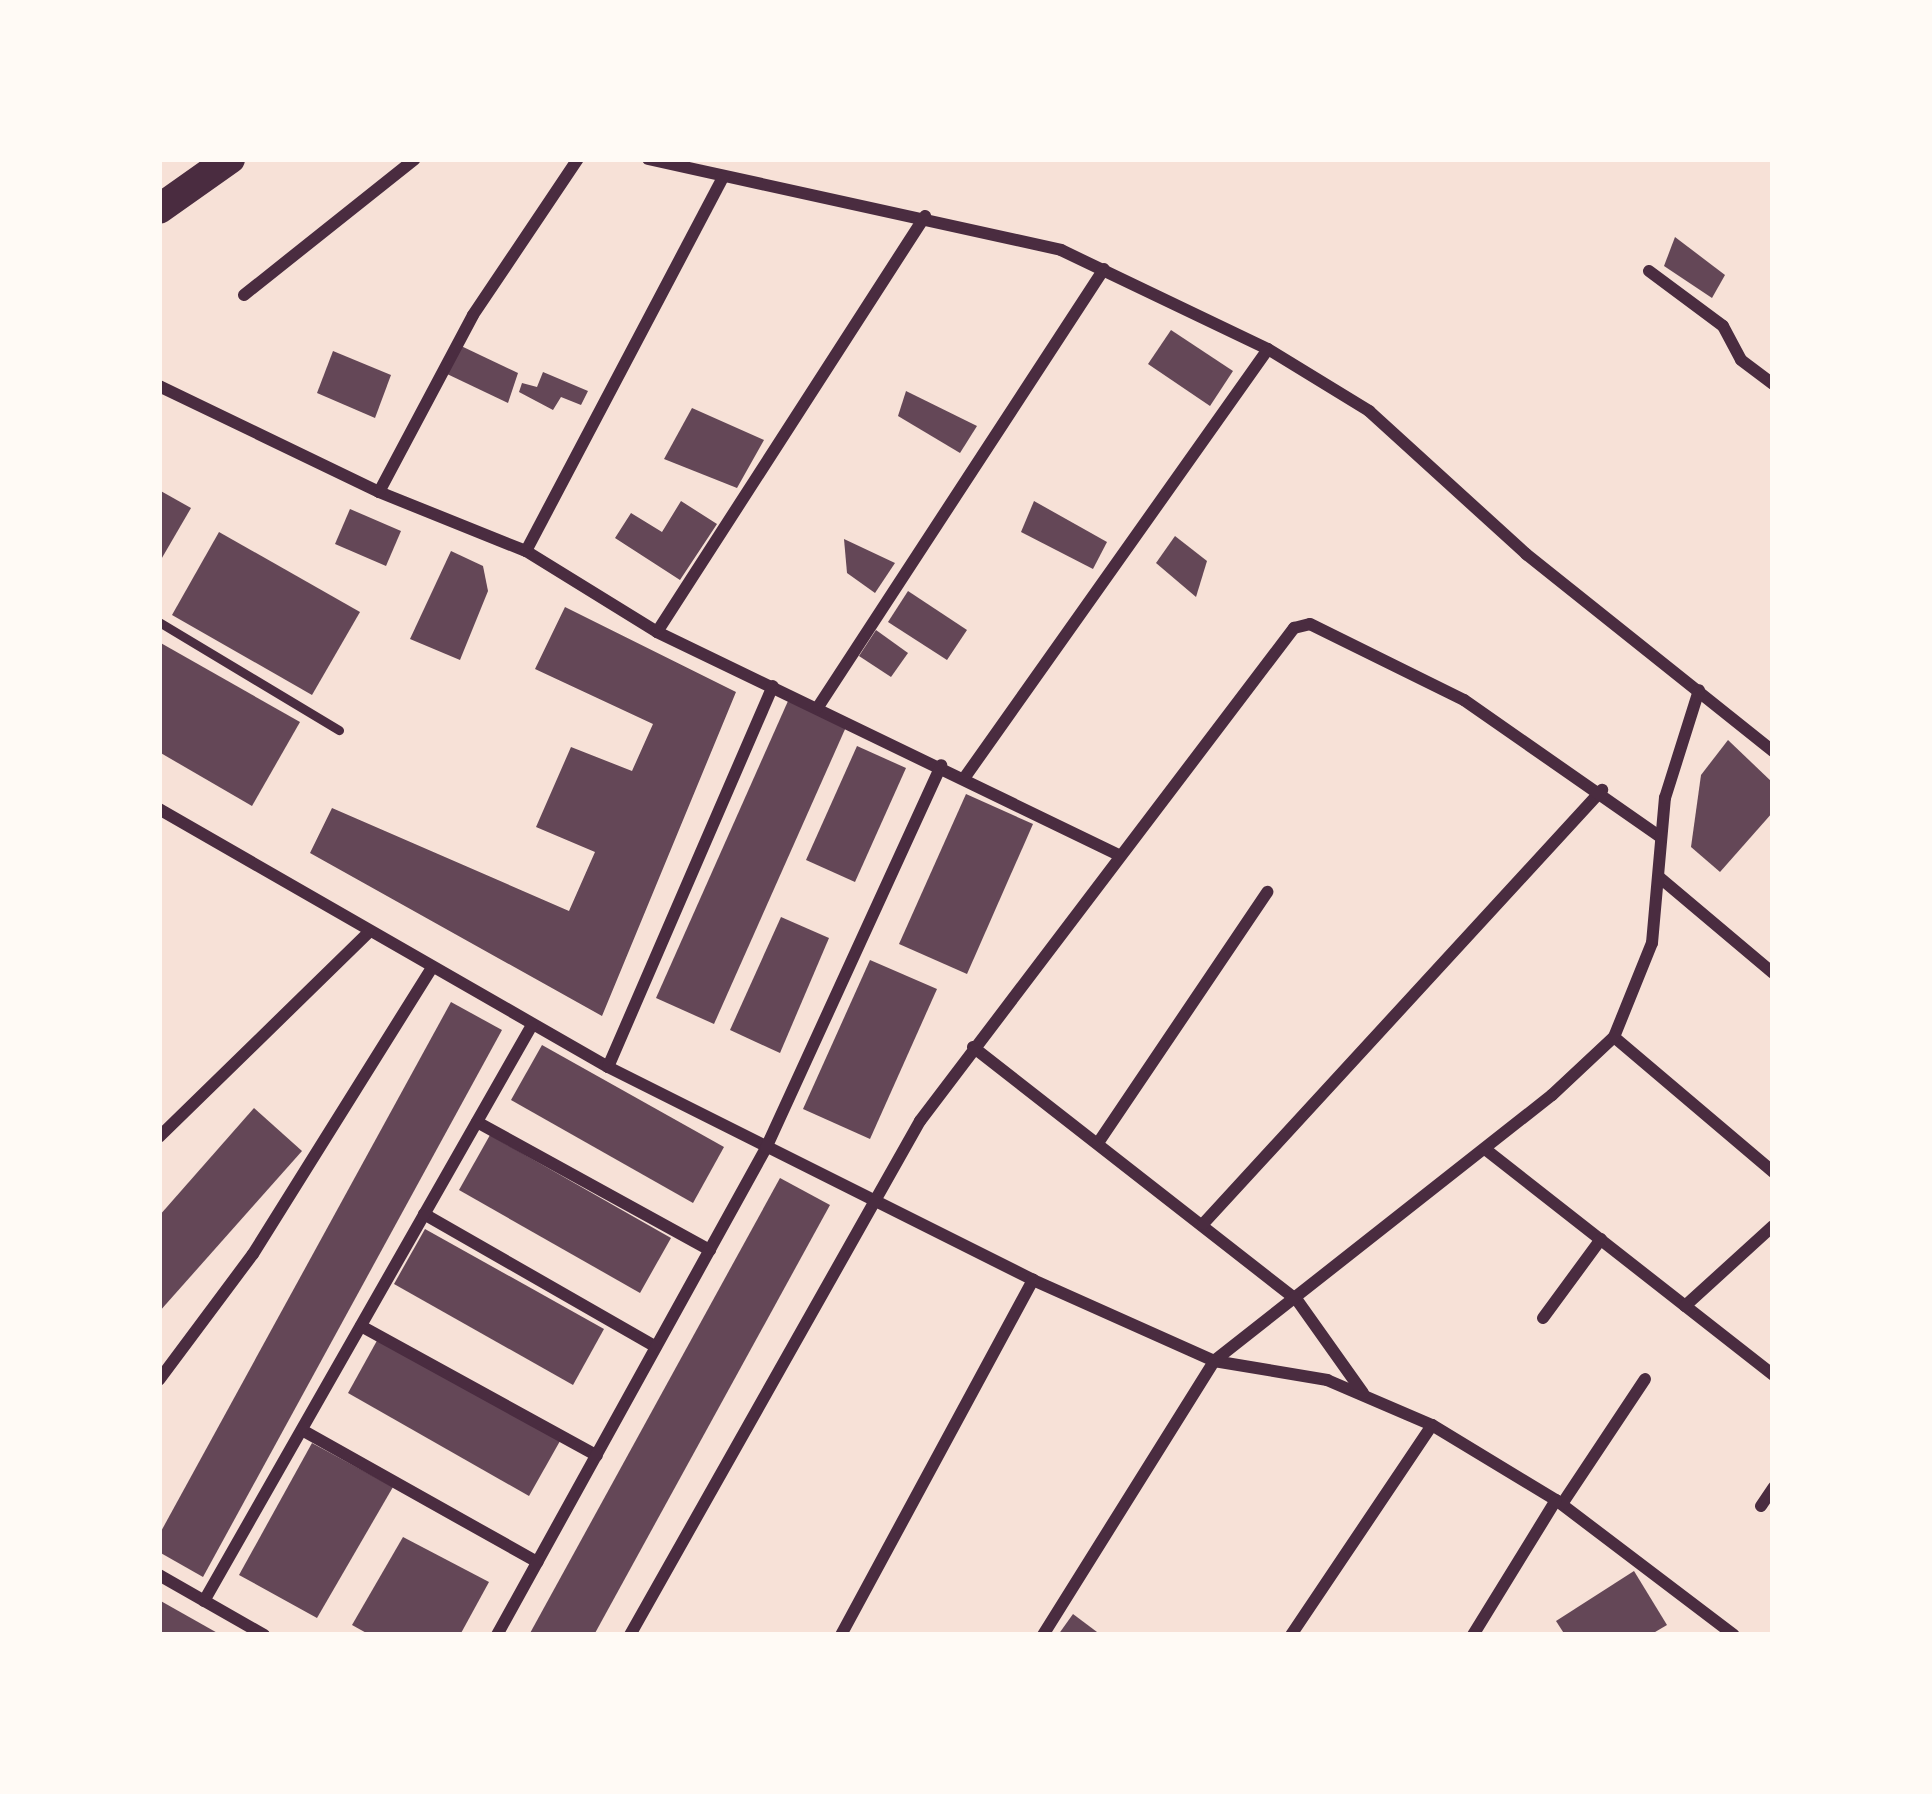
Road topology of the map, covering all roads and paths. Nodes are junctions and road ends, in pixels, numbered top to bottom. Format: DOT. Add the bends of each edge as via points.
graph roads {
  1 [pos="230,159"];
  2 [pos="415,159"];
  3 [pos="578,159"];
  4 [pos="648,159"];
  5 [pos="723,177"];
  6 [pos="159,209"];
  7 [pos="925,216"];
  8 [pos="1104,268"];
  9 [pos="1649,272"];
  10 [pos="244,295"];
  11 [pos="1268,349"];
  12 [pos="1773,384"];
  13 [pos="159,386"];
  14 [pos="379,492"];
  15 [pos="526,551"];
  16 [pos="159,622"];
  17 [pos="657,632"];
  18 [pos="772,686"];
  19 [pos="1700,690"];
  20 [pos="818,707"];
  21 [pos="339,730"];
  22 [pos="1773,751"];
  23 [pos="941,765"];
  24 [pos="965,777"];
  25 [pos="1601,790"];
  26 [pos="159,808"];
  27 [pos="1659,836"];
  28 [pos="1119,855"];
  29 [pos="1659,877"];
  30 [pos="1267,892"];
  31 [pos="368,933"];
  32 [pos="431,969"];
  33 [pos="1773,973"];
  34 [pos="532,1025"];
  35 [pos="1614,1037"];
  36 [pos="973,1046"];
  37 [pos="608,1067"];
  38 [pos="477,1122"];
  39 [pos="159,1137"];
  40 [pos="1098,1143"];
  41 [pos="766,1148"];
  42 [pos="1485,1149"];
  43 [pos="1773,1172"];
  44 [pos="869,1200"];
  45 [pos="424,1214"];
  46 [pos="1202,1224"];
  47 [pos="1773,1226"];
  48 [pos="1600,1239"];
  49 [pos="710,1250"];
  50 [pos="1033,1280"];
  51 [pos="1297,1300"];
  52 [pos="1684,1306"];
  53 [pos="1543,1318"];
  54 [pos="361,1326"];
  55 [pos="656,1347"];
  56 [pos="1214,1361"];
  57 [pos="1773,1375"];
  58 [pos="1645,1378"];
  59 [pos="159,1380"];
  60 [pos="1363,1393"];
  61 [pos="1432,1425"];
  62 [pos="302,1430"];
  63 [pos="597,1456"];
  64 [pos="1773,1488"];
  65 [pos="1559,1502"];
  66 [pos="1761,1506"];
  67 [pos="537,1562"];
  68 [pos="159,1575"];
  69 [pos="205,1601"];
  70 [pos="845,1634"];
  71 [pos="264,1635"];
  72 [pos="497,1635"];
  73 [pos="630,1635"];
  74 [pos="1043,1635"];
  75 [pos="1291,1635"];
  76 [pos="1473,1635"];
  77 [pos="1734,1635"];
  1 -- 6 [label="main road"];
  2 -- 10 [label="street"];
  3 -- 14 [label="street" via="473,315"];
  4 -- 5 [label="street"];
  5 -- 7 [label="street"];
  5 -- 15 [label="street"];
  7 -- 8 [label="street"];
  7 -- 17 [label="street"];
  8 -- 11 [label="street"];
  8 -- 20 [label="street"];
  9 -- 12 [label="street" via="1723,326 1742,360"];
  11 -- 19 [label="street" via="1369,411 1526,554"];
  11 -- 24 [label="street"];
  13 -- 14 [label="street"];
  14 -- 15 [label="street"];
  15 -- 17 [label="street"];
  16 -- 21 [label="lane"];
  17 -- 18 [label="street"];
  18 -- 20 [label="street"];
  18 -- 37 [label="street"];
  19 -- 22 [label="street"];
  19 -- 27 [label="street" via="1673,761"];
  20 -- 23 [label="street"];
  23 -- 24 [label="street"];
  23 -- 41 [label="street"];
  24 -- 28 [label="street"];
  25 -- 27 [label="street"];
  25 -- 28 [label="street" via="1464,700 1302,624"];
  25 -- 46 [label="street"];
  26 -- 31 [label="street"];
  27 -- 29 [label="street"];
  28 -- 36 [label="street"];
  29 -- 33 [label="street"];
  29 -- 35 [label="street" via="1652,944"];
  30 -- 40 [label="street"];
  31 -- 32 [label="street"];
  31 -- 39 [label="street"];
  32 -- 34 [label="street"];
  32 -- 59 [label="street" via="253,1254"];
  34 -- 37 [label="street"];
  34 -- 38 [label="street"];
  35 -- 42 [label="street"];
  35 -- 43 [label="street"];
  36 -- 40 [label="street"];
  36 -- 44 [label="street"];
  37 -- 41 [label="street"];
  38 -- 45 [label="street"];
  38 -- 49 [label="street"];
  40 -- 46 [label="street"];
  41 -- 44 [label="street"];
  41 -- 49 [label="street"];
  42 -- 48 [label="street"];
  42 -- 51 [label="street"];
  44 -- 50 [label="street"];
  44 -- 73 [label="street"];
  45 -- 54 [label="street"];
  45 -- 55 [label="street"];
  46 -- 51 [label="street"];
  47 -- 52 [label="street"];
  48 -- 52 [label="street"];
  48 -- 53 [label="street"];
  49 -- 55 [label="street"];
  50 -- 56 [label="street"];
  50 -- 70 [label="street"];
  51 -- 56 [label="street"];
  51 -- 60 [label="street"];
  52 -- 57 [label="street"];
  54 -- 62 [label="street"];
  54 -- 63 [label="street"];
  55 -- 63 [label="street"];
  56 -- 60 [label="street"];
  56 -- 74 [label="street"];
  58 -- 65 [label="street"];
  60 -- 61 [label="street"];
  61 -- 65 [label="street"];
  61 -- 75 [label="street"];
  62 -- 67 [label="street"];
  62 -- 69 [label="street"];
  63 -- 67 [label="street"];
  64 -- 66 [label="street"];
  65 -- 76 [label="street"];
  65 -- 77 [label="street"];
  67 -- 72 [label="street"];
  68 -- 69 [label="street"];
  69 -- 71 [label="street"];
}
